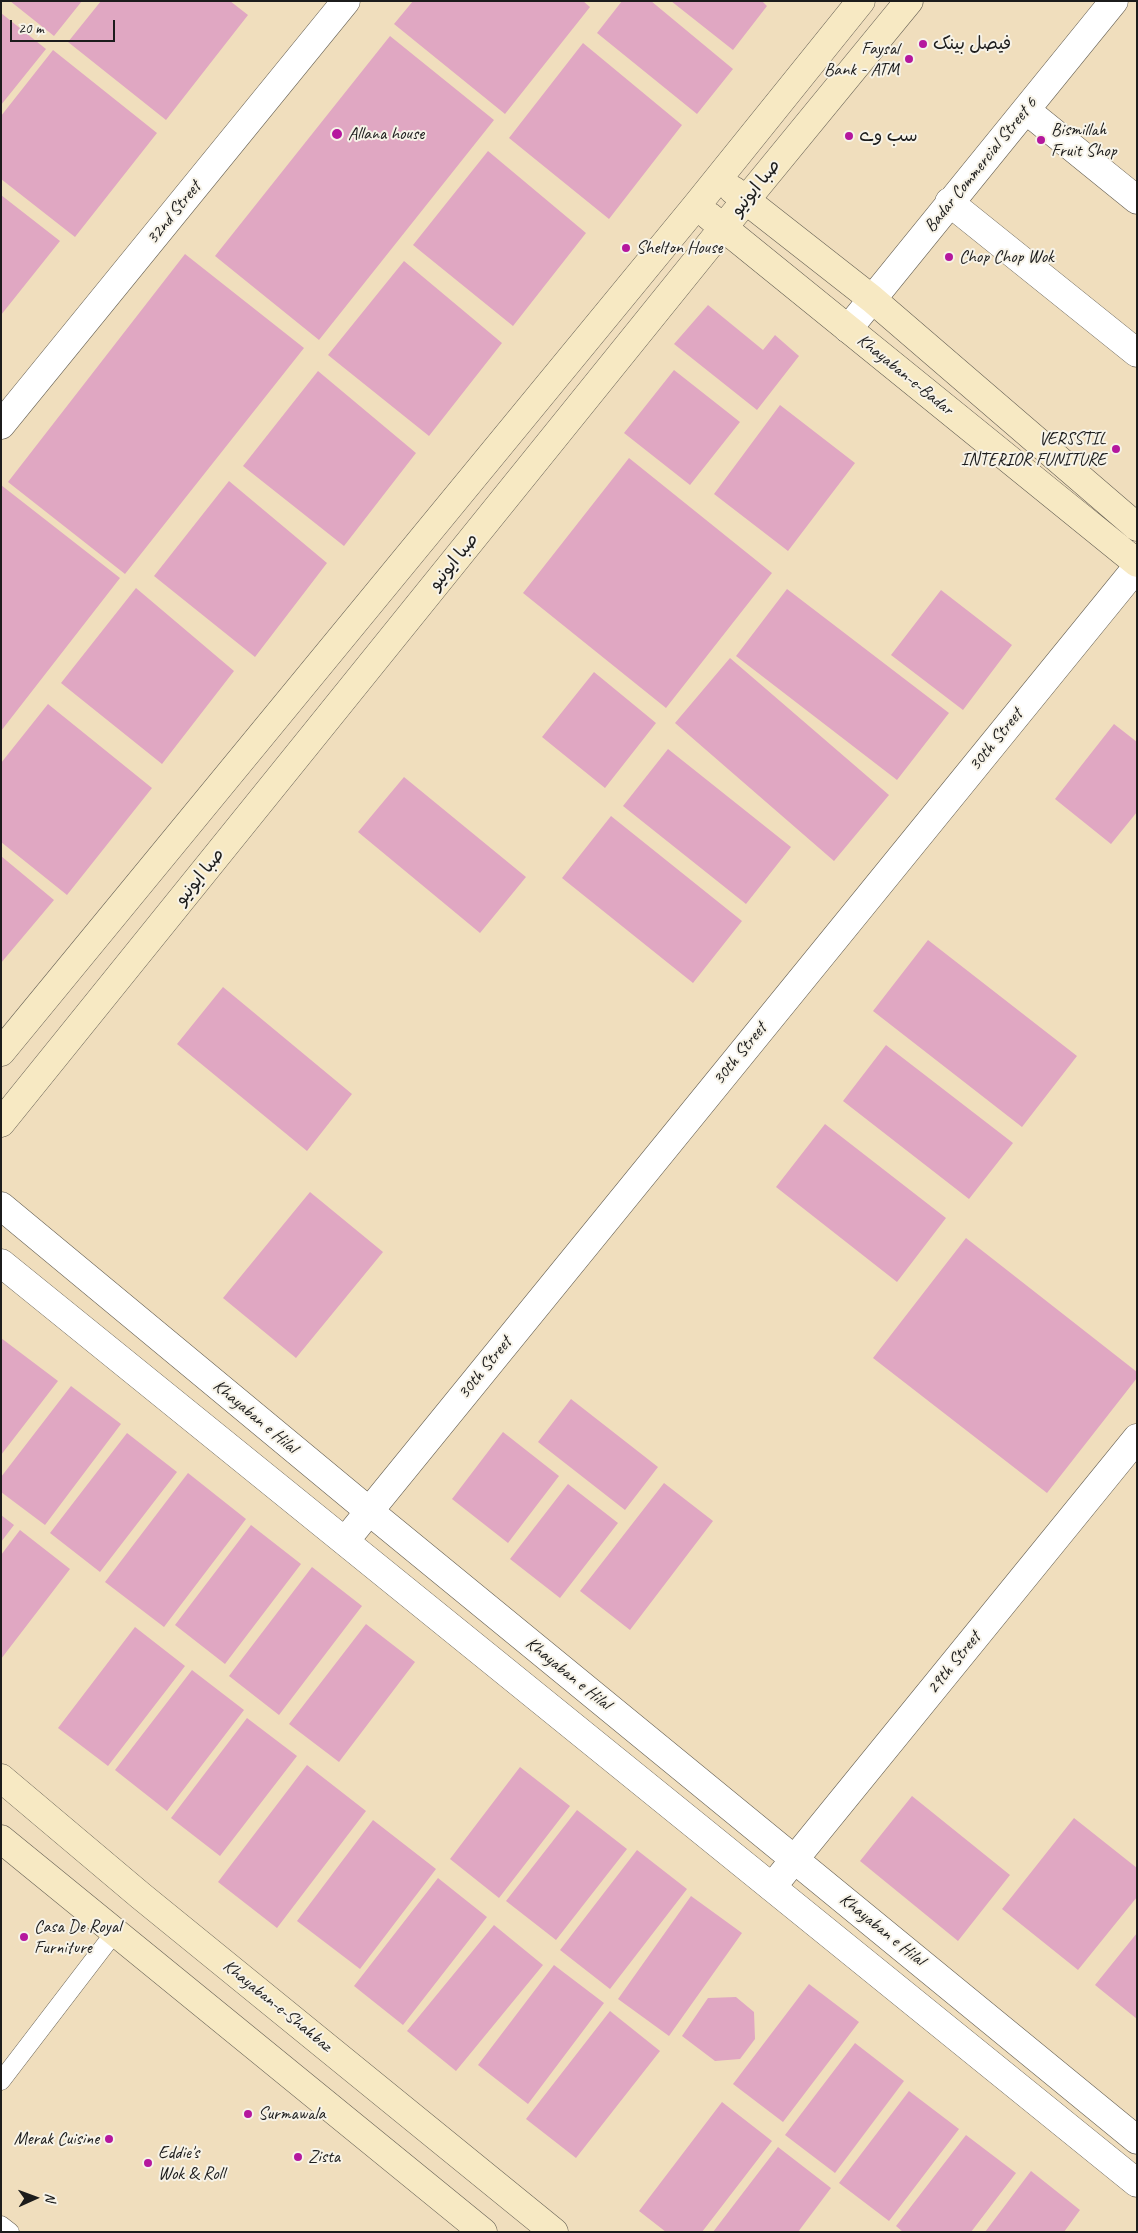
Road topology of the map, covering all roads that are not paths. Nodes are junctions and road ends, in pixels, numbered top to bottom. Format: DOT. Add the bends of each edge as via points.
graph roads {
  1 [pos="346,1"];
  2 [pos="861,1"];
  3 [pos="908,1"];
  4 [pos="1114,1"];
  5 [pos="1026,110"];
  6 [pos="717,179"];
  7 [pos="746,200"];
  8 [pos="1137,200"];
  9 [pos="949,202"];
  10 [pos="696,206"];
  11 [pos="723,228"];
  12 [pos="872,299"];
  13 [pos="848,329"];
  14 [pos="1137,353"];
  15 [pos="1,424"];
  16 [pos="1137,527"];
  17 [pos="1137,565"];
  18 [pos="1,1052"];
  19 [pos="1,1123"];
  20 [pos="1,1206"];
  21 [pos="1,1263"];
  22 [pos="1137,1438"];
  23 [pos="369,1511"];
  24 [pos="345,1541"];
  25 [pos="1,1778"];
  26 [pos="1,1839"];
  27 [pos="795,1859"];
  28 [pos="772,1887"];
  29 [pos="115,1932"];
  30 [pos="1,2081"];
  31 [pos="1137,2140"];
  32 [pos="1137,2183"];
  33 [pos="1,2225"];
  34 [pos="10,2232"];
  35 [pos="483,2232"];
  36 [pos="554,2232"];
  1 -- 15 [label="street, 32nd Street"];
  2 -- 6 [label="main road, صبا ایونیو"];
  3 -- 7 [label="main road, صبا ایونیو"];
  4 -- 5 [label="street, Badar Commercial Street 6"];
  5 -- 8 [label="street"];
  5 -- 9 [label="street, Badar Commercial Street 6"];
  6 -- 7 [label="main road, Khayaban-e-Badar"];
  6 -- 10 [label="main road, صبا ایونیو"];
  7 -- 11 [label="main road, صبا ایونیو"];
  7 -- 12 [label="main road, Khayaban-e-Badar"];
  9 -- 12 [label="street, Badar Commercial Street 6"];
  9 -- 14 [label="street"];
  10 -- 11 [label="main road, Khayaban-e-Badar"];
  10 -- 18 [label="main road, صبا ایونیو"];
  11 -- 13 [label="main road, Khayaban-e-Badar"];
  11 -- 19 [label="main road, صبا ایونیو"];
  12 -- 13 [label="street, Badar Commercial Street 6"];
  12 -- 16 [label="main road, Khayaban-e-Badar"];
  13 -- 17 [label="main road, Khayaban-e-Badar"];
  17 -- 23 [label="street, 30th Street"];
  20 -- 23 [label="street, Khayaban e Hilal"];
  21 -- 24 [label="street, Khayaban e Hilal"];
  22 -- 27 [label="street, 29th Street"];
  23 -- 24 [label="street, 30th Street"];
  23 -- 27 [label="street, Khayaban e Hilal"];
  24 -- 28 [label="street, Khayaban e Hilal"];
  25 -- 36 [label="main road, Khayaban-e-Shahbaz"];
  26 -- 29 [label="main road"];
  27 -- 28 [label="street, 29th Street"];
  27 -- 31 [label="street, Khayaban e Hilal"];
  28 -- 32 [label="street, Khayaban e Hilal"];
  29 -- 30 [label="lane"];
  29 -- 35 [label="main road"];
  33 -- 34 [label="lane"];
}
